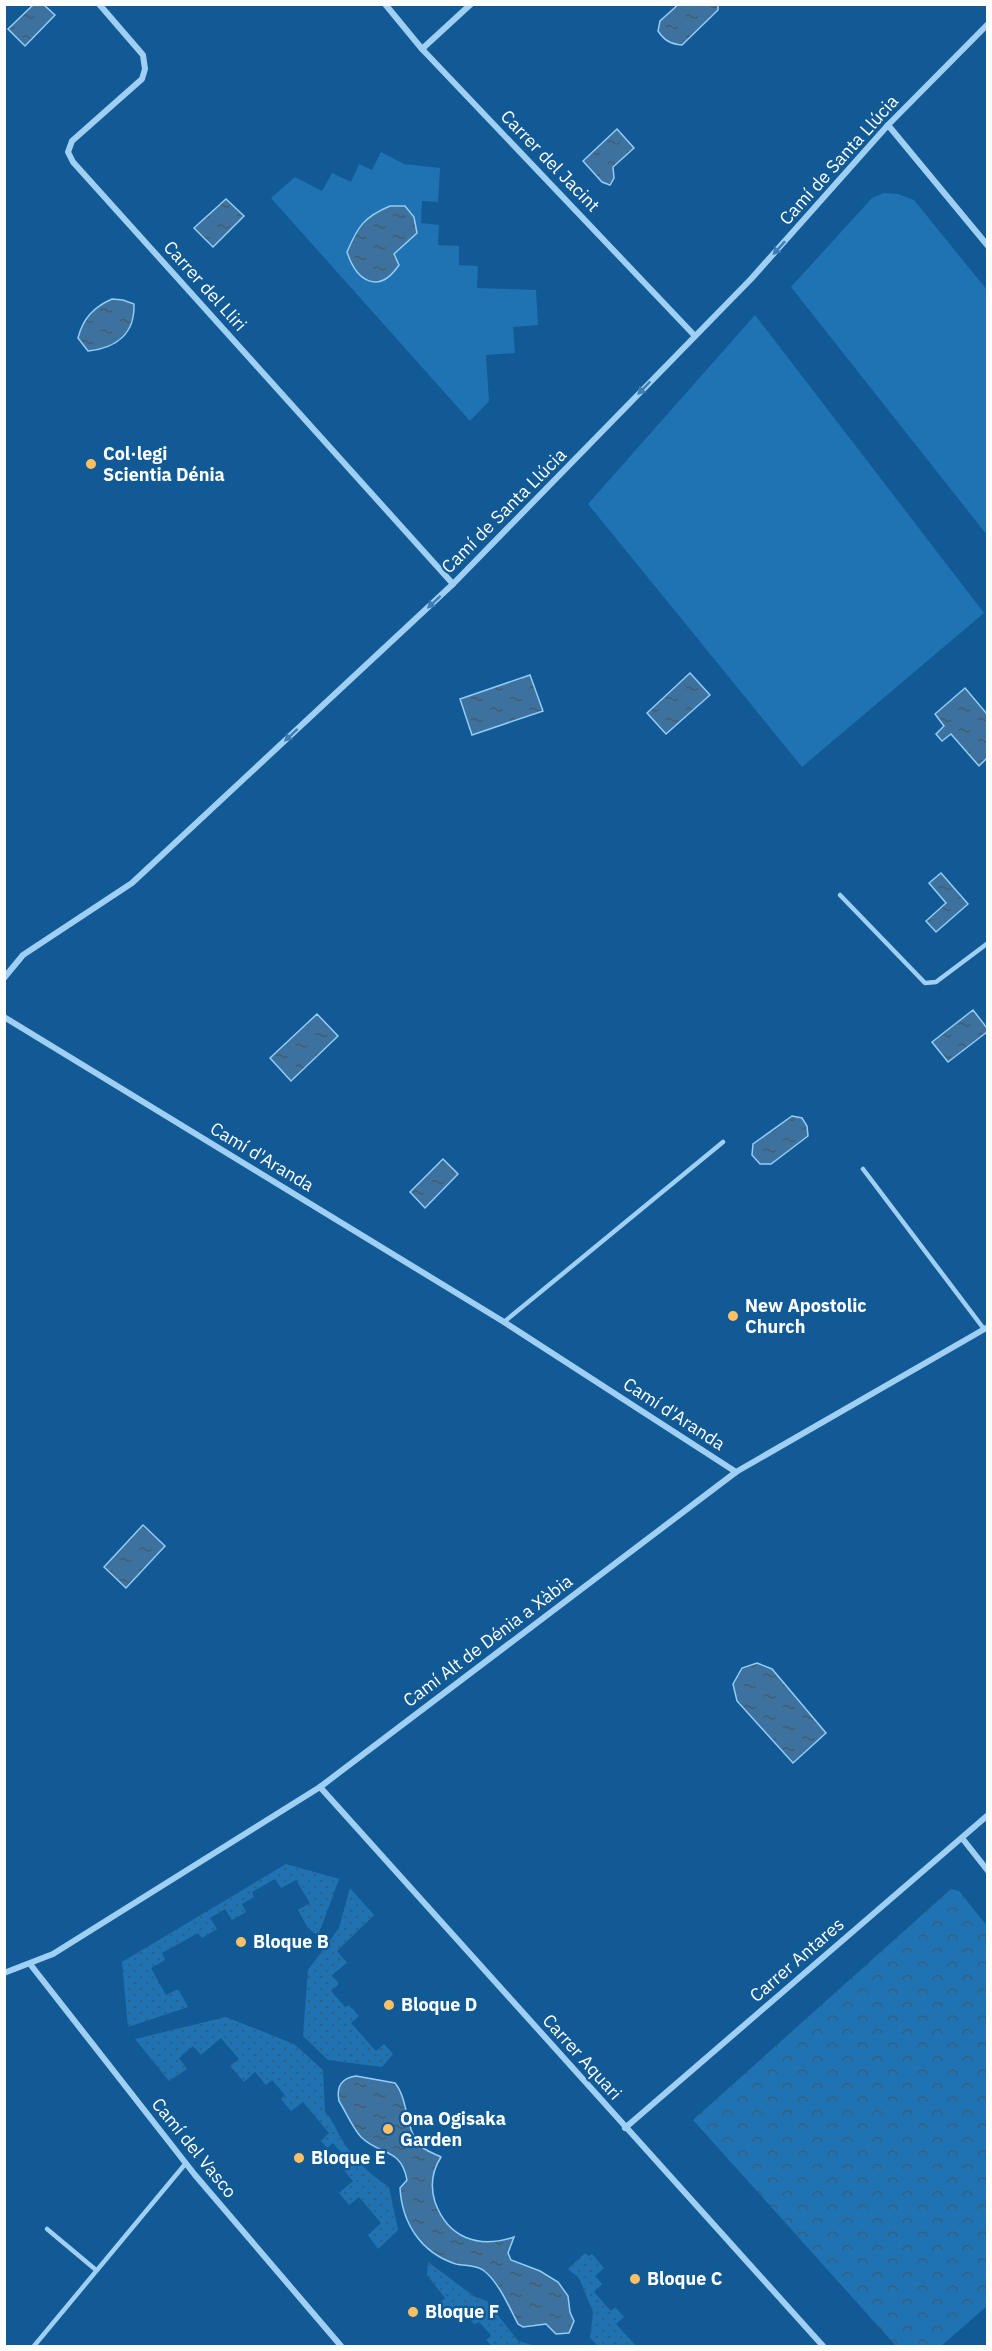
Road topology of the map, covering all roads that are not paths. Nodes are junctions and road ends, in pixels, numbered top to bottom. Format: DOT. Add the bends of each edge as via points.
graph roads {
  1 [pos="99,4"];
  2 [pos="385,4"];
  3 [pos="471,4"];
  4 [pos="987,24"];
  5 [pos="422,48"];
  6 [pos="888,125"];
  7 [pos="987,246"];
  8 [pos="695,336"];
  9 [pos="453,584"];
  10 [pos="840,895"];
  11 [pos="987,943"];
  12 [pos="4,978"];
  13 [pos="4,1017"];
  14 [pos="723,1142"];
  15 [pos="863,1169"];
  16 [pos="504,1322"];
  17 [pos="986,1328"];
  18 [pos="736,1472"];
  19 [pos="320,1787"];
  20 [pos="987,1815"];
  21 [pos="962,1838"];
  22 [pos="987,1871"];
  23 [pos="30,1964"];
  24 [pos="4,1973"];
  25 [pos="625,2128"];
  26 [pos="186,2163"];
  27 [pos="46,2229"];
  28 [pos="96,2270"];
  29 [pos="34,2346"];
  30 [pos="341,2346"];
  31 [pos="823,2346"];
  1 -- 9 [label="street, Carrer del Lliri" via="143,55 145,69 142,79 72,141 68,152 73,162"];
  2 -- 5 [label="street, Carrer del Jacint"];
  3 -- 5 [label="street"];
  4 -- 6 [label="street, Camí de Santa Llúcia"];
  5 -- 8 [label="street, Carrer del Jacint"];
  6 -- 7 [label="street"];
  6 -- 8 [label="street, Camí de Santa Llúcia, one-way"];
  8 -- 9 [label="street, Camí de Santa Llúcia, one-way"];
  9 -- 12 [label="street, Camí de Santa Llúcia, one-way" via="132,883 23,955"];
  10 -- 11 [label="lane" via="925,983 936,982"];
  13 -- 16 [label="street, Camí d'Aranda"];
  14 -- 16 [label="lane"];
  15 -- 17 [label="lane"];
  16 -- 18 [label="street, Camí d'Aranda"];
  17 -- 18 [label="street, Camí Alt de Dénia a Xàbia"];
  18 -- 19 [label="street, Camí Alt de Dénia a Xàbia"];
  19 -- 23 [label="street, Camí Alt de Dénia a Xàbia" via="53,1954"];
  19 -- 25 [label="street, Carrer Aquari"];
  20 -- 21 [label="street, Carrer Antares"];
  21 -- 22 [label="street"];
  21 -- 25 [label="street, Carrer Antares"];
  23 -- 24 [label="street, Camí Alt de Dénia a Xàbia"];
  23 -- 26 [label="street, Camí del Vasco"];
  25 -- 31 [label="street, Carrer Aquari"];
  26 -- 28 [label="lane"];
  26 -- 30 [label="street, Camí del Vasco"];
  27 -- 28 [label="lane"];
  28 -- 29 [label="lane"];
}
